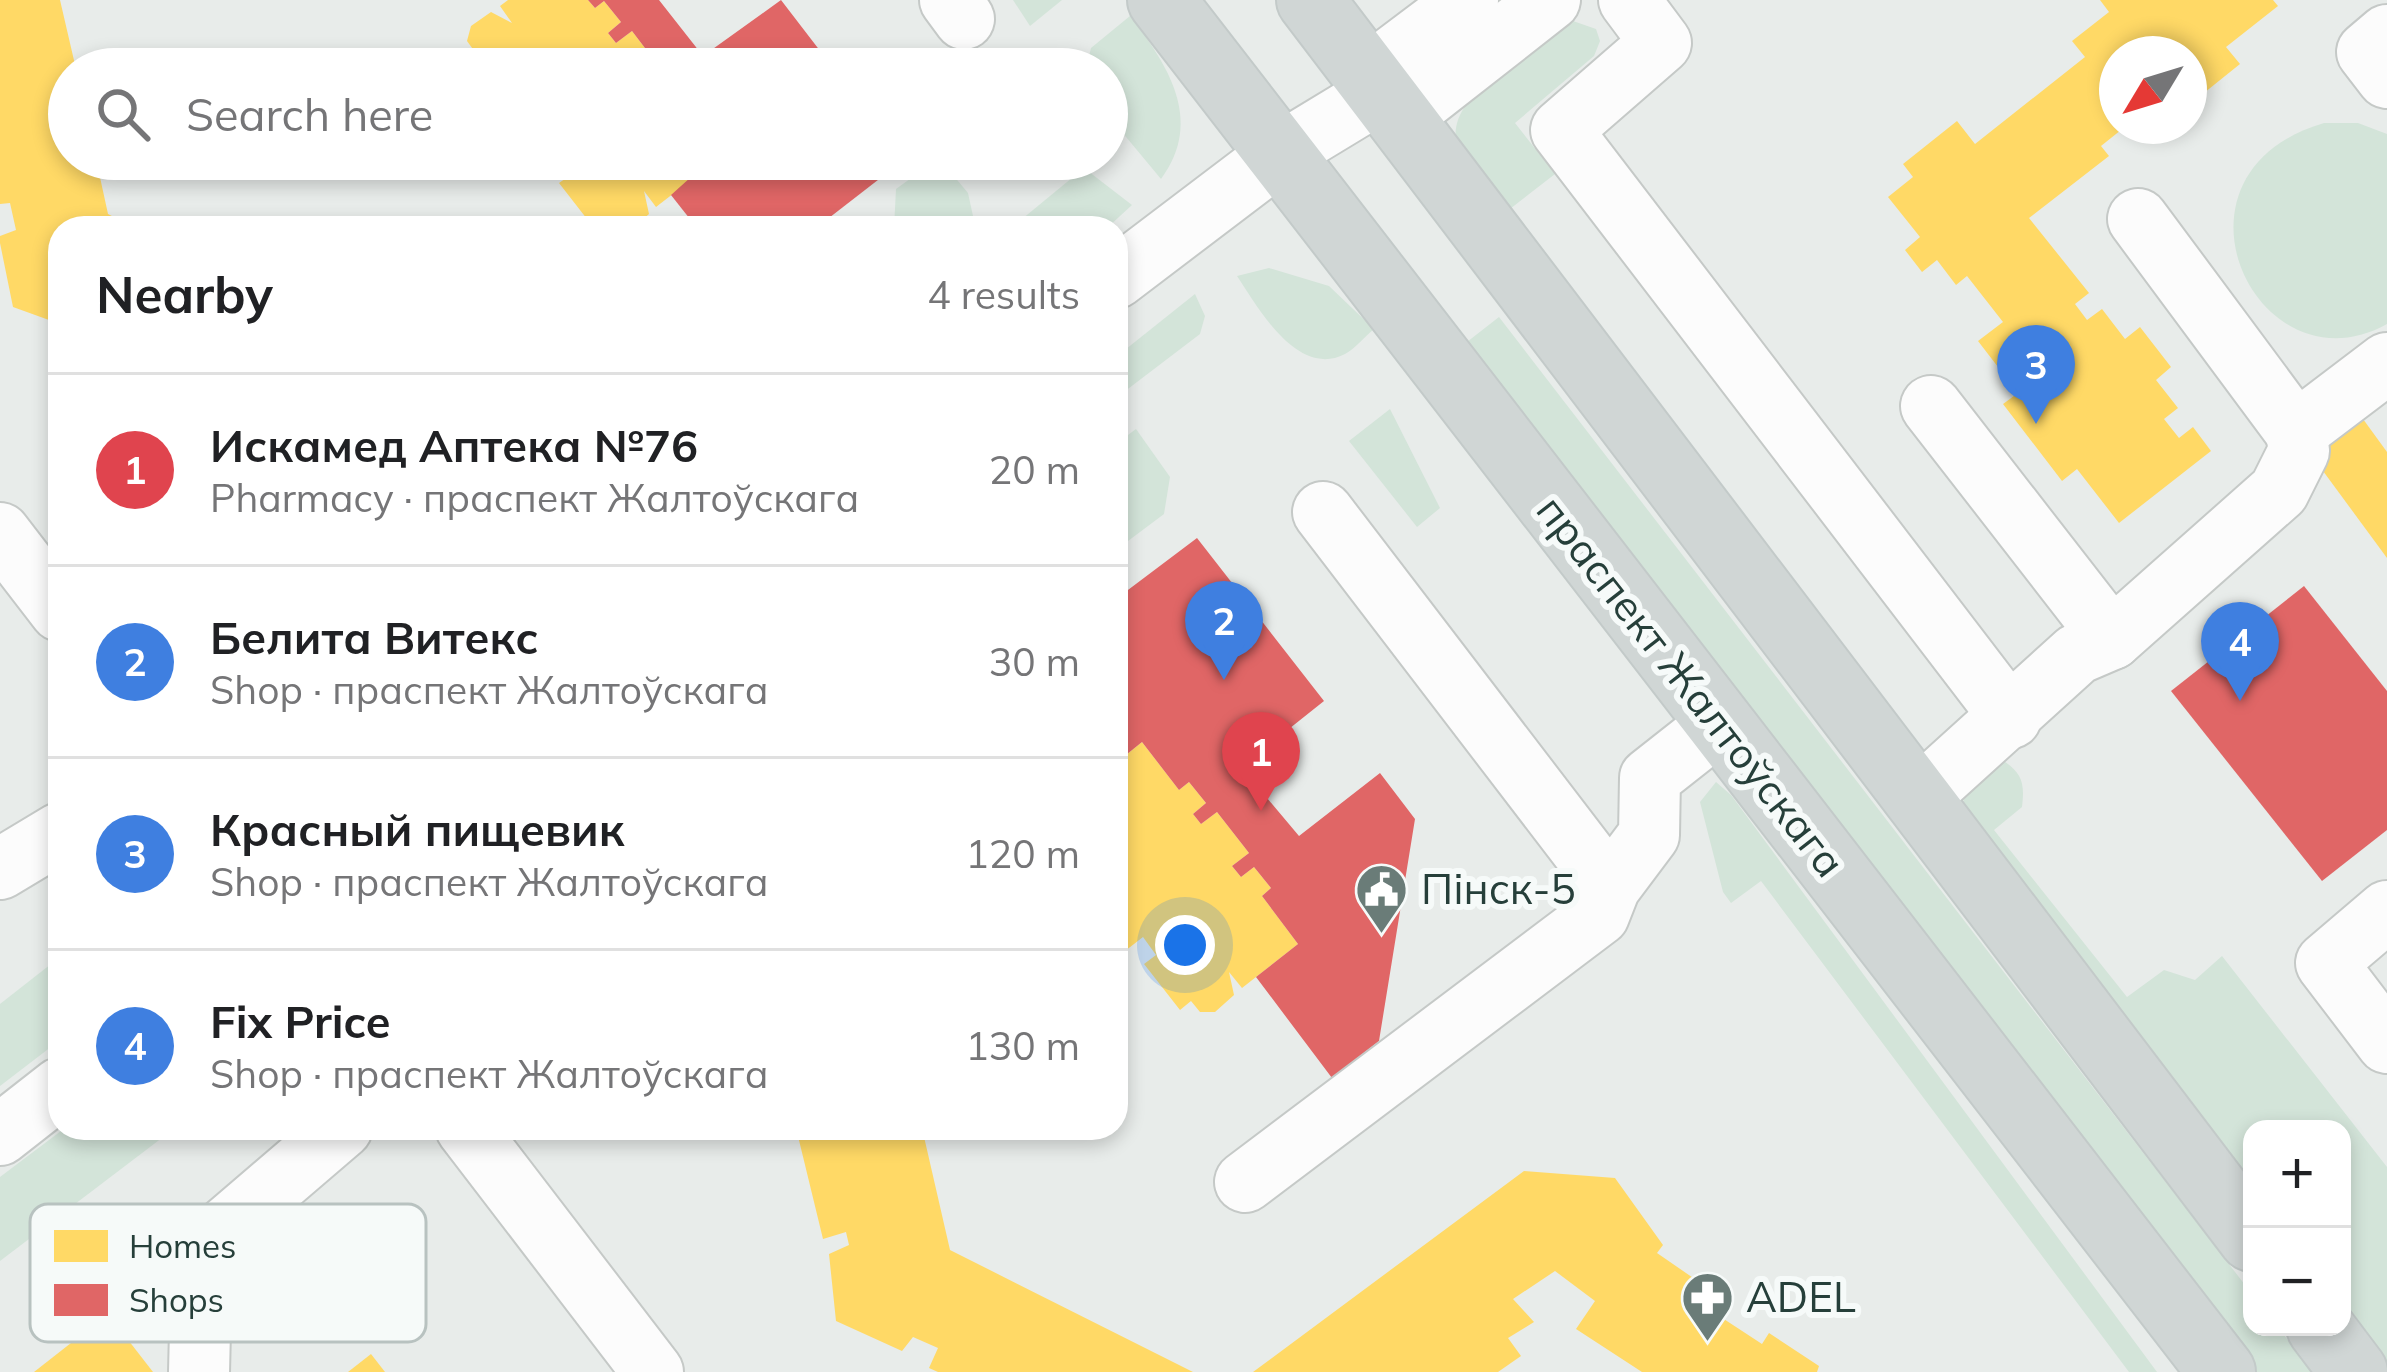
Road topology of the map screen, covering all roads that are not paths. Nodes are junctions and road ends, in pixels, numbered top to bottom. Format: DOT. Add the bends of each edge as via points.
graph roads {
  1 [pos="1161,0"];
  2 [pos="1310,0"];
  3 [pos="1468,0"];
  4 [pos="1550,0"];
  5 [pos="1629,0"];
  6 [pos="1381,92"];
  7 [pos="1282,152"];
  8 [pos="2138,220"];
  9 [pos="1128,269"];
  10 [pos="2387,363"];
  11 [pos="1931,406"];
  12 [pos="2296,432"];
  13 [pos="1324,512"];
  14 [pos="0,533"];
  15 [pos="48,595"];
  16 [pos="2112,639"];
  17 [pos="2011,718"];
  18 [pos="1720,722"];
  19 [pos="1918,798"];
  20 [pos="48,839"];
  21 [pos="0,869"];
  22 [pos="1610,887"];
  23 [pos="2387,911"];
  24 [pos="2387,1043"];
  25 [pos="48,1097"];
  26 [pos="0,1135"];
  27 [pos="328,1140"];
  28 [pos="475,1140"];
  29 [pos="1246,1181"];
  30 [pos="253,1204"];
  31 [pos="2244,1228"];
  32 [pos="2327,1336"];
  33 [pos="200,1342"];
  34 [pos="199,1372"];
  35 [pos="653,1372"];
  36 [pos="2222,1372"];
  37 [pos="2354,1372"];
  1 -- 7 [label="main road, праспект Жалтоўскага"];
  2 -- 6 [label="main road"];
  3 -- 6 [label="street" via="1395,55"];
  4 -- 6 [label="street" via="1425,98"];
  5 -- 17 [label="street" via="1661,43 1561,130"];
  6 -- 7 [label="street"];
  6 -- 19 [label="main road"];
  7 -- 9 [label="street"];
  7 -- 18 [label="main road, праспект Жалтоўскага" via="1416,337"];
  8 -- 12 [label="street"];
  10 -- 12 [label="street"];
  11 -- 16 [label="street"];
  12 -- 16 [label="street" via="2299,451 2279,491"];
  13 -- 22 [label="street"];
  14 -- 15 [label="street"];
  16 -- 17 [label="street" via="2077,654"];
  17 -- 19 [label="street"];
  18 -- 22 [label="street" via="1650,778 1648,835"];
  18 -- 36 [label="main road, праспект Жалтоўскага"];
  19 -- 31 [label="main road"];
  20 -- 21 [label="street"];
  22 -- 29 [label="street" via="1599,915"];
  23 -- 24 [label="street" via="2326,963"];
  25 -- 26 [label="street"];
  27 -- 30 [label="street"];
  28 -- 35 [label="street"];
  32 -- 37 [label="main road"];
  33 -- 34 [label="street"];
}
